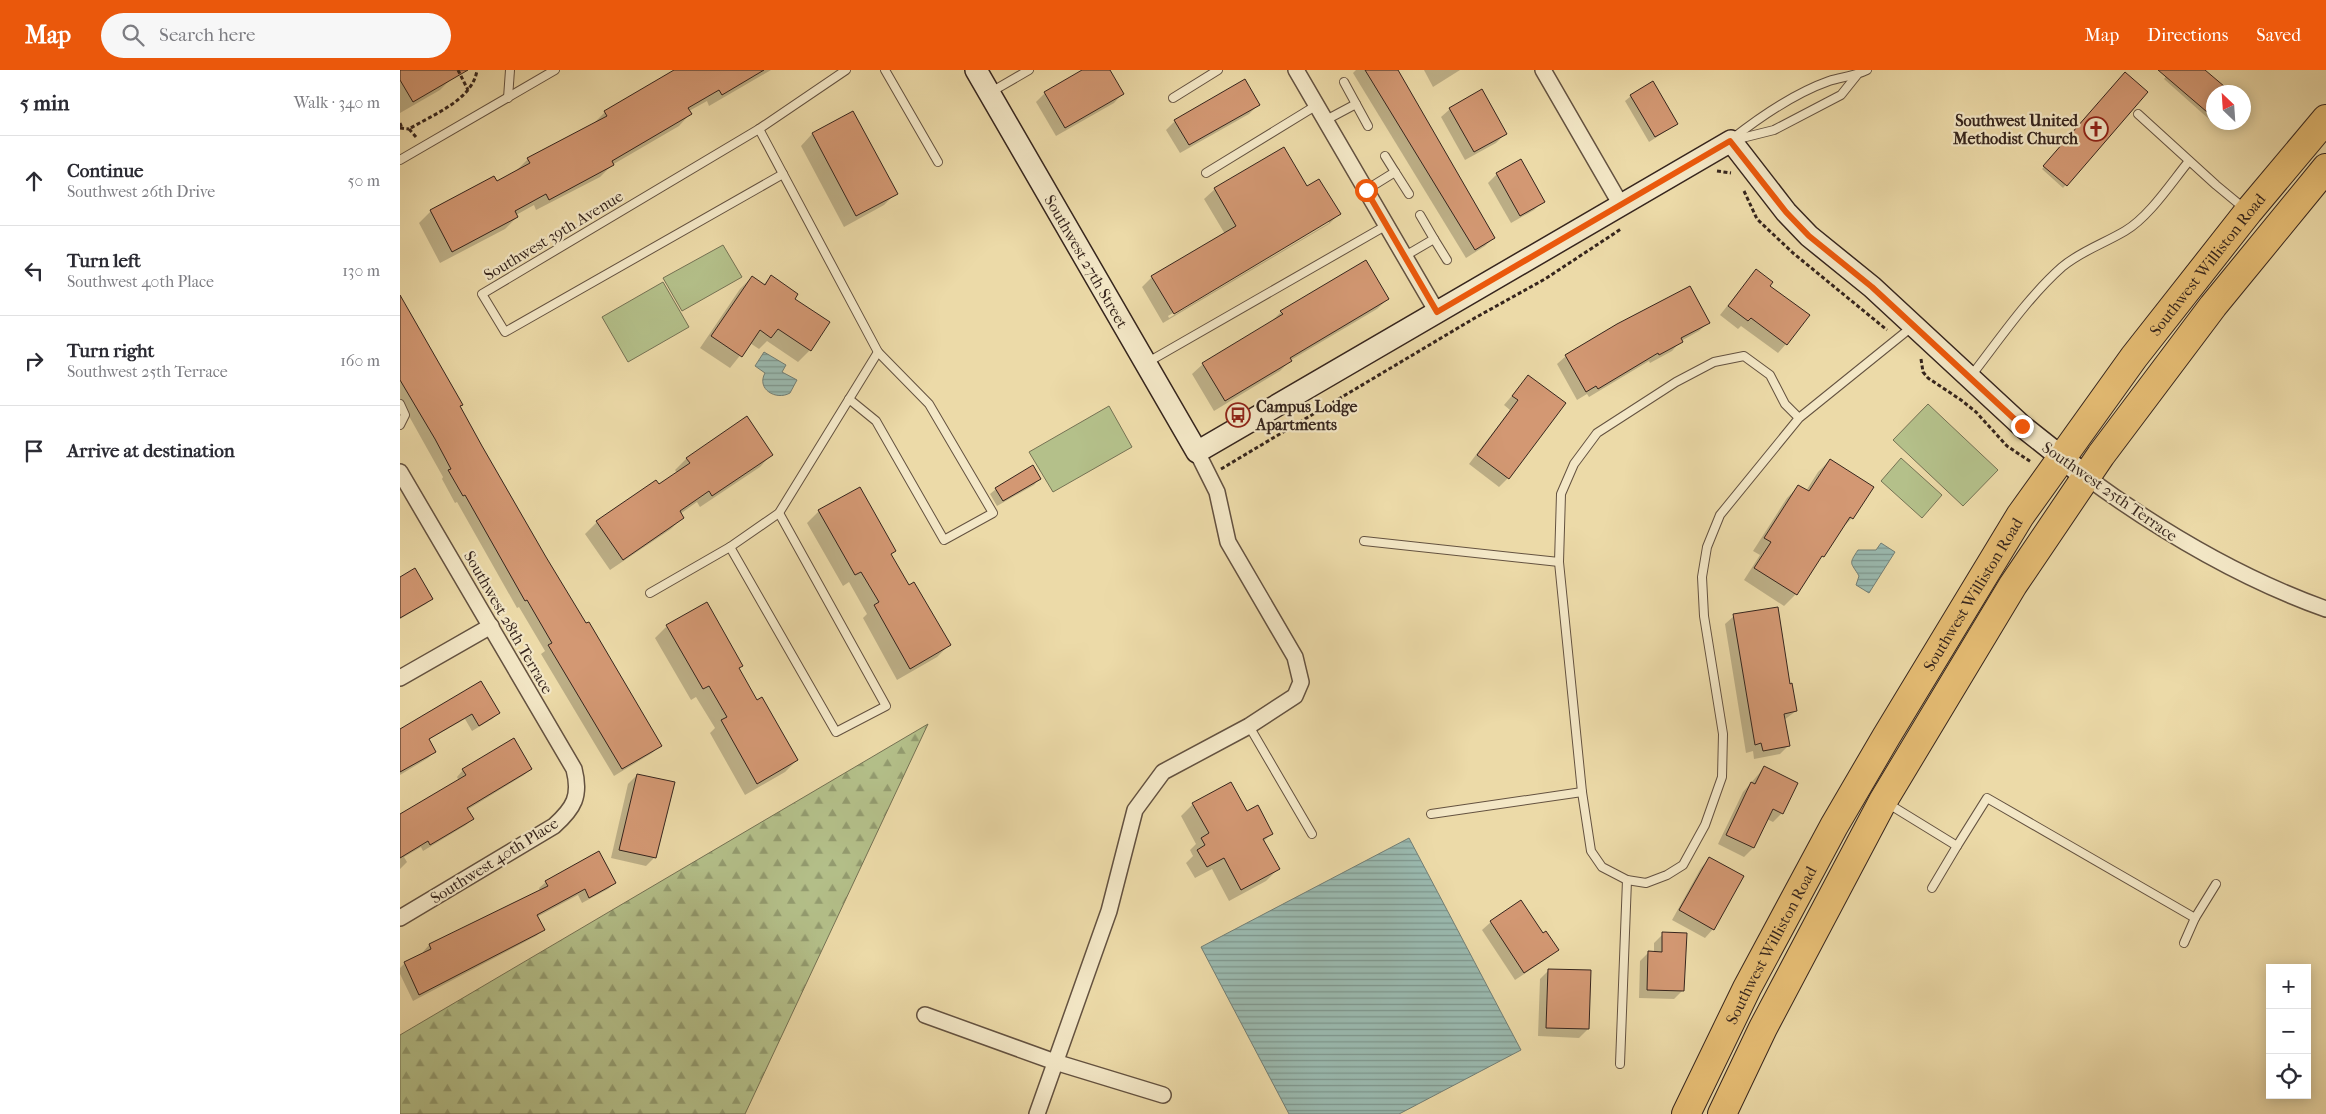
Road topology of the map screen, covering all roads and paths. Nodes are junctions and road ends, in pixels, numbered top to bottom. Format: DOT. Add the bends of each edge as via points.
graph roads {
  1 [pos="458,70"];
  2 [pos="477,70"];
  3 [pos="510,70"];
  4 [pos="555,70"];
  5 [pos="846,70"];
  6 [pos="885,70"];
  7 [pos="976,70"];
  8 [pos="1029,70"];
  9 [pos="1218,70"];
  10 [pos="1296,70"];
  11 [pos="1543,70"];
  12 [pos="1867,70"];
  13 [pos="1856,72"];
  14 [pos="1344,82"];
  15 [pos="468,90"];
  16 [pos="989,93"];
  17 [pos="508,98"];
  18 [pos="1173,98"];
  19 [pos="1356,104"];
  20 [pos="1317,105"];
  21 [pos="2138,114"];
  22 [pos="2326,118"];
  23 [pos="1326,120"];
  24 [pos="400,123"];
  25 [pos="1368,126"];
  26 [pos="401,128"];
  27 [pos="409,129"];
  28 [pos="759,129"];
  29 [pos="1730,141"];
  30 [pos="422,148"];
  31 [pos="1385,156"];
  32 [pos="400,160"];
  33 [pos="2189,161"];
  34 [pos="938,162"];
  35 [pos="2326,168"];
  36 [pos="1206,172"];
  37 [pos="1395,172"];
  38 [pos="1709,172"];
  39 [pos="783,174"];
  40 [pos="1735,174"];
  41 [pos="1742,184"];
  42 [pos="1366,190"];
  43 [pos="1409,194"];
  44 [pos="1621,205"];
  45 [pos="2248,212"];
  46 [pos="1420,215"];
  47 [pos="1386,225"];
  48 [pos="1624,227"];
  49 [pos="1434,239"];
  50 [pos="1405,256"];
  51 [pos="1447,260"];
  52 [pos="2213,306"];
  53 [pos="1437,312"];
  54 [pos="1914,325"];
  55 [pos="1887,330"];
  56 [pos="878,352"];
  57 [pos="1918,353"];
  58 [pos="1146,363"];
  59 [pos="1970,377"];
  60 [pos="849,399"];
  61 [pos="400,404"];
  62 [pos="1799,418"];
  63 [pos="400,426"];
  64 [pos="1197,452"];
  65 [pos="2060,458"];
  66 [pos="2030,462"];
  67 [pos="1221,469"];
  68 [pos="400,472"];
  69 [pos="2085,476"];
  70 [pos="779,513"];
  71 [pos="1364,541"];
  72 [pos="730,546"];
  73 [pos="1559,562"];
  74 [pos="650,593"];
  75 [pos="2326,609"];
  76 [pos="491,626"];
  77 [pos="400,678"];
  78 [pos="1249,726"];
  79 [pos="1582,792"];
  80 [pos="576,793"];
  81 [pos="1883,801"];
  82 [pos="1431,814"];
  83 [pos="1312,834"];
  84 [pos="1957,846"];
  85 [pos="1627,880"];
  86 [pos="2216,884"];
  87 [pos="1932,888"];
  88 [pos="400,918"];
  89 [pos="2195,918"];
  90 [pos="2184,943"];
  91 [pos="925,1015"];
  92 [pos="1055,1062"];
  93 [pos="1620,1064"];
  94 [pos="1163,1095"];
  95 [pos="1037,1114"];
  96 [pos="1686,1114"];
  97 [pos="1722,1114"];
  1 -- 15 [label="path"];
  2 -- 15 [label="path"];
  3 -- 17 [label="lane"];
  4 -- 17 [label="lane"];
  5 -- 28 [label="lane, Southwest 39th Avenue"];
  6 -- 34 [label="lane"];
  7 -- 16 [label="street, Southwest 27th Street"];
  8 -- 16 [label="lane"];
  9 -- 18 [label="lane"];
  10 -- 20 [label="street"];
  11 -- 44 [label="street"];
  12 -- 13 [label="lane"];
  13 -- 29 [label="lane" via="1829,81 1764,114"];
  13 -- 29 [label="lane" via="1841,95 1774,130"];
  14 -- 19 [label="lane"];
  15 -- 27 [label="path"];
  16 -- 58 [label="street, Southwest 27th Street"];
  17 -- 30 [label="lane"];
  19 -- 23 [label="lane"];
  19 -- 25 [label="lane"];
  20 -- 23 [label="street"];
  20 -- 36 [label="lane"];
  21 -- 33 [label="lane"];
  22 -- 45 [label="highway, Southwest Williston Road"];
  23 -- 42 [label="street"];
  24 -- 26 [label="path"];
  26 -- 27 [label="path"];
  27 -- 30 [label="path"];
  28 -- 39 [label="lane"];
  28 -- 39 [label="lane, Southwest 39th Avenue" via="482,294 505,332"];
  29 -- 44 [label="street"];
  29 -- 54 [label="street, Southwest 25th Terrace" via="1809,236"];
  30 -- 32 [label="lane"];
  31 -- 37 [label="lane"];
  33 -- 45 [label="lane"];
  33 -- 59 [label="lane" via="2143,217 2125,231 2084,250 2061,268"];
  35 -- 52 [label="highway, Southwest Williston Road"];
  37 -- 42 [label="lane"];
  37 -- 43 [label="lane"];
  38 -- 40 [label="path"];
  39 -- 56 [label="lane"];
  41 -- 55 [label="path" via="1757,219"];
  42 -- 47 [label="street"];
  44 -- 53 [label="street"];
  45 -- 52 [label="highway" via="2245,238 2222,272"];
  45 -- 65 [label="highway, Southwest Williston Road" via="2134,357"];
  46 -- 49 [label="lane"];
  47 -- 50 [label="street"];
  47 -- 58 [label="lane"];
  48 -- 67 [label="path" via="1545,280 1473,319"];
  49 -- 50 [label="lane"];
  49 -- 51 [label="lane"];
  50 -- 53 [label="street"];
  52 -- 69 [label="highway, Southwest Williston Road"];
  53 -- 64 [label="street"];
  54 -- 59 [label="street, Southwest 25th Terrace"];
  54 -- 62 [label="lane"];
  56 -- 60 [label="lane"];
  56 -- 60 [label="lane" via="928,404 993,513 944,540 876,421"];
  57 -- 66 [label="path" via="1928,378 1976,412 2007,446"];
  58 -- 64 [label="street, Southwest 27th Street"];
  59 -- 65 [label="street, Southwest 25th Terrace"];
  60 -- 70 [label="lane"];
  61 -- 63 [label="lane" via="405,415"];
  62 -- 73 [label="lane" via="1785,404 1770,375 1744,356 1714,362 1676,382 1597,433 1574,464 1561,494"];
  62 -- 85 [label="lane" via="1720,516 1707,547 1702,577 1704,616 1723,734 1722,777 1708,817 1683,865 1668,875 1646,882"];
  64 -- 78 [label="street" via="1217,492 1228,542 1295,657 1301,682 1295,696"];
  65 -- 69 [label="street, Southwest 25th Terrace"];
  65 -- 96 [label="highway, Southwest Williston Road" via="2020,516 1834,826 1747,988"];
  68 -- 76 [label="street, Southwest 28th Terrace"];
  69 -- 75 [label="street, Southwest 25th Terrace" via="2133,511 2239,573"];
  69 -- 81 [label="highway, Southwest Williston Road" via="2013,584"];
  70 -- 72 [label="lane"];
  70 -- 72 [label="lane" via="886,706 836,732"];
  71 -- 73 [label="lane"];
  72 -- 74 [label="lane"];
  73 -- 79 [label="lane"];
  76 -- 77 [label="street"];
  76 -- 80 [label="street, Southwest 28th Terrace" via="574,769"];
  78 -- 83 [label="lane"];
  78 -- 92 [label="street" via="1163,772 1135,810 1109,911"];
  79 -- 82 [label="lane"];
  79 -- 85 [label="lane" via="1590,850 1602,867"];
  80 -- 88 [label="street, Southwest 40th Place" via="569,812 554,826"];
  81 -- 84 [label="lane"];
  81 -- 97 [label="highway, Southwest Williston Road" via="1763,1028"];
  84 -- 87 [label="lane"];
  84 -- 89 [label="lane" via="1987,798"];
  85 -- 93 [label="lane"];
  86 -- 89 [label="lane"];
  89 -- 90 [label="lane"];
  91 -- 92 [label="street"];
  92 -- 94 [label="street"];
  92 -- 95 [label="street"];
}
